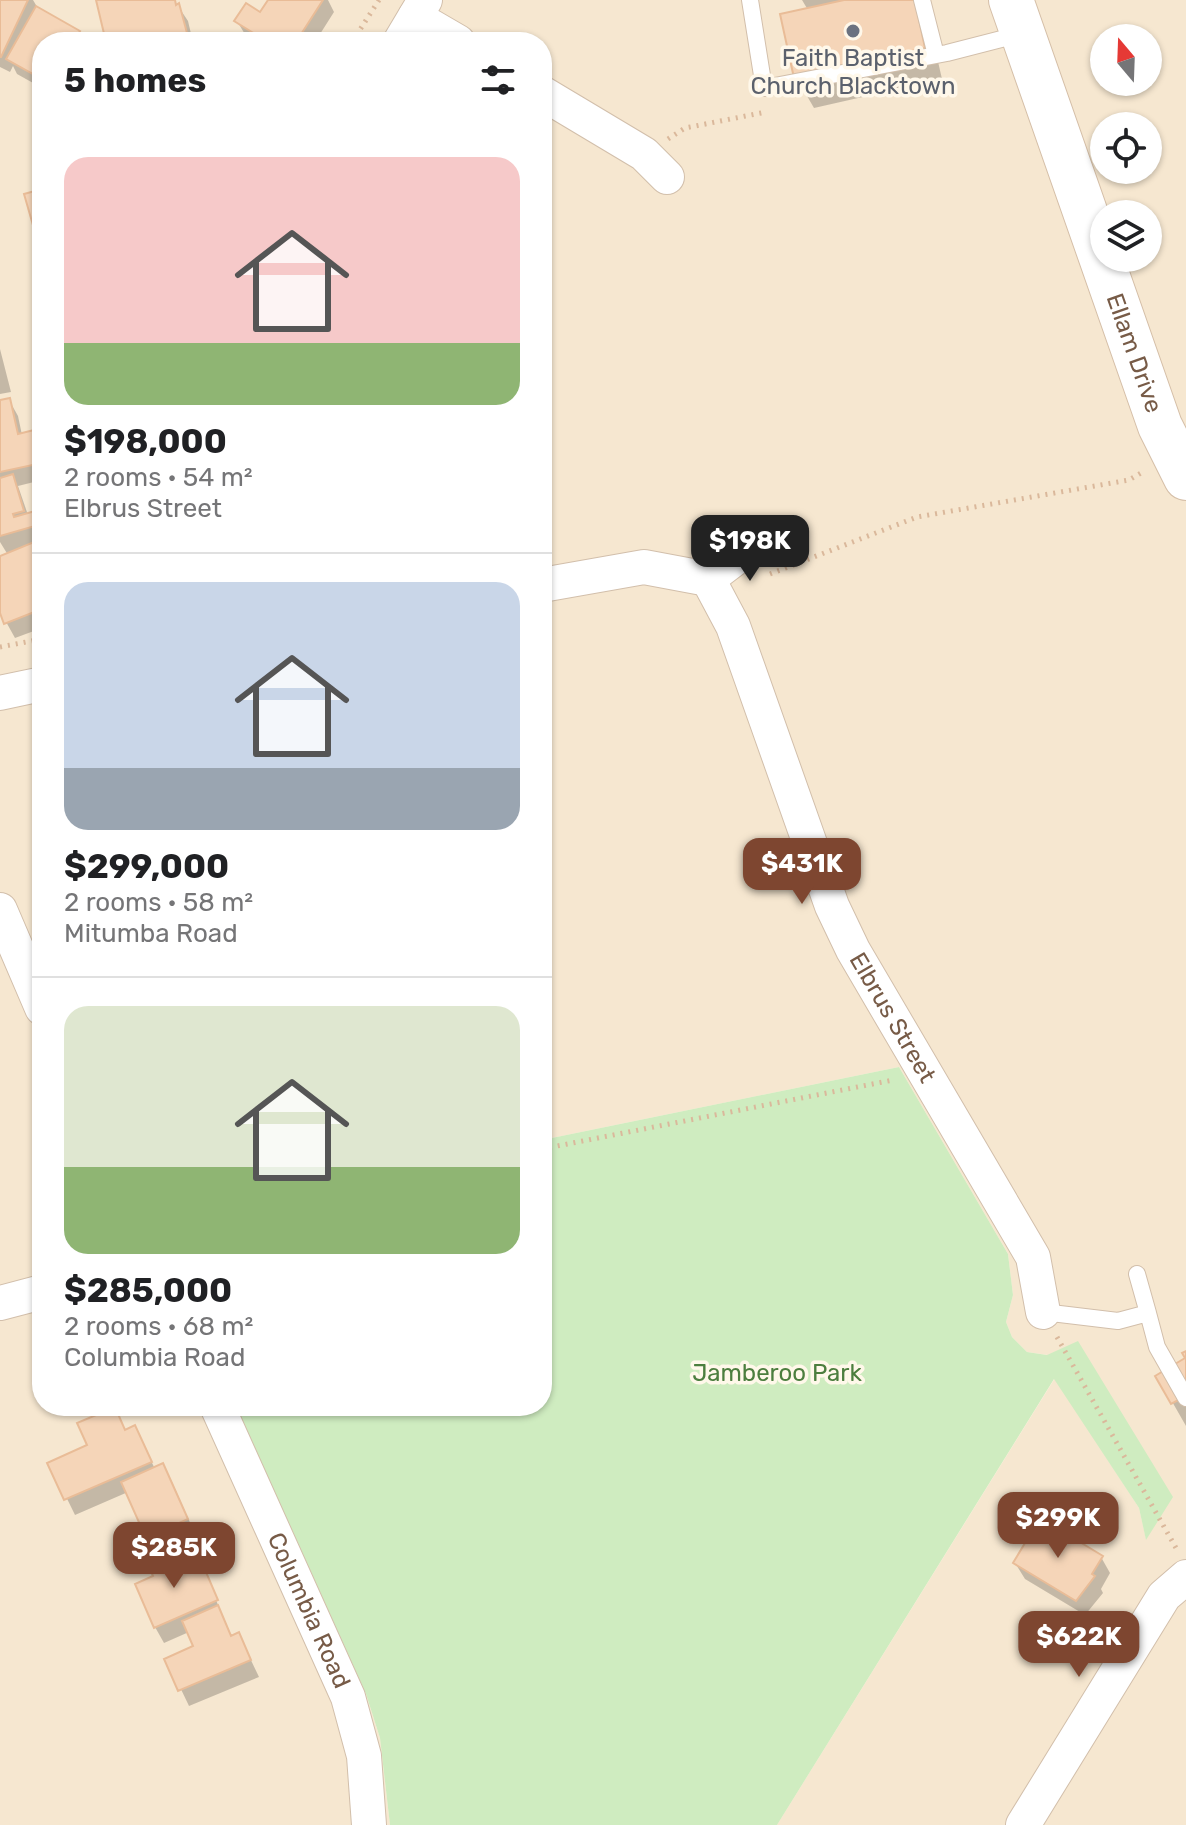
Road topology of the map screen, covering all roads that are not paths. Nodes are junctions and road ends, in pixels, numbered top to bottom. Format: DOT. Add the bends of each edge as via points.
graph roads {
  1 [pos="750,0"];
  2 [pos="922,0"];
  3 [pos="1016,17"];
  4 [pos="414,20"];
  5 [pos="438,32"];
  6 [pos="936,55"];
  7 [pos="552,99"];
  8 [pos="667,177"];
  9 [pos="1186,478"];
  10 [pos="758,541"];
  11 [pos="708,579"];
  12 [pos="552,583"];
  13 [pos="32,686"];
  14 [pos="0,693"];
  15 [pos="0,910"];
  16 [pos="32,985"];
  17 [pos="1137,1274"];
  18 [pos="32,1295"];
  19 [pos="0,1303"];
  20 [pos="1043,1312"];
  21 [pos="1148,1313"];
  22 [pos="1186,1398"];
  23 [pos="222,1416"];
  24 [pos="1182,1565"];
  25 [pos="369,1825"];
  26 [pos="1023,1825"];
  1 -- 6 [label="lane" via="764,88"];
  2 -- 6 [label="lane"];
  3 -- 6 [label="lane"];
  3 -- 9 [label="street, Ellam Drive" via="1160,426"];
  4 -- 5 [label="street"];
  7 -- 8 [label="street" via="644,154"];
  10 -- 11 [label="street"];
  11 -- 12 [label="street" via="644,567"];
  11 -- 20 [label="street, Elbrus Street" via="733,626 832,906 1033,1257"];
  13 -- 14 [label="street"];
  15 -- 16 [label="street"];
  17 -- 21 [label="lane"];
  18 -- 19 [label="street"];
  20 -- 21 [label="lane" via="1118,1321"];
  21 -- 22 [label="lane" via="1157,1347"];
  23 -- 25 [label="street, Columbia Road" via="348,1697 364,1756"];
  24 -- 26 [label="street"];
}
